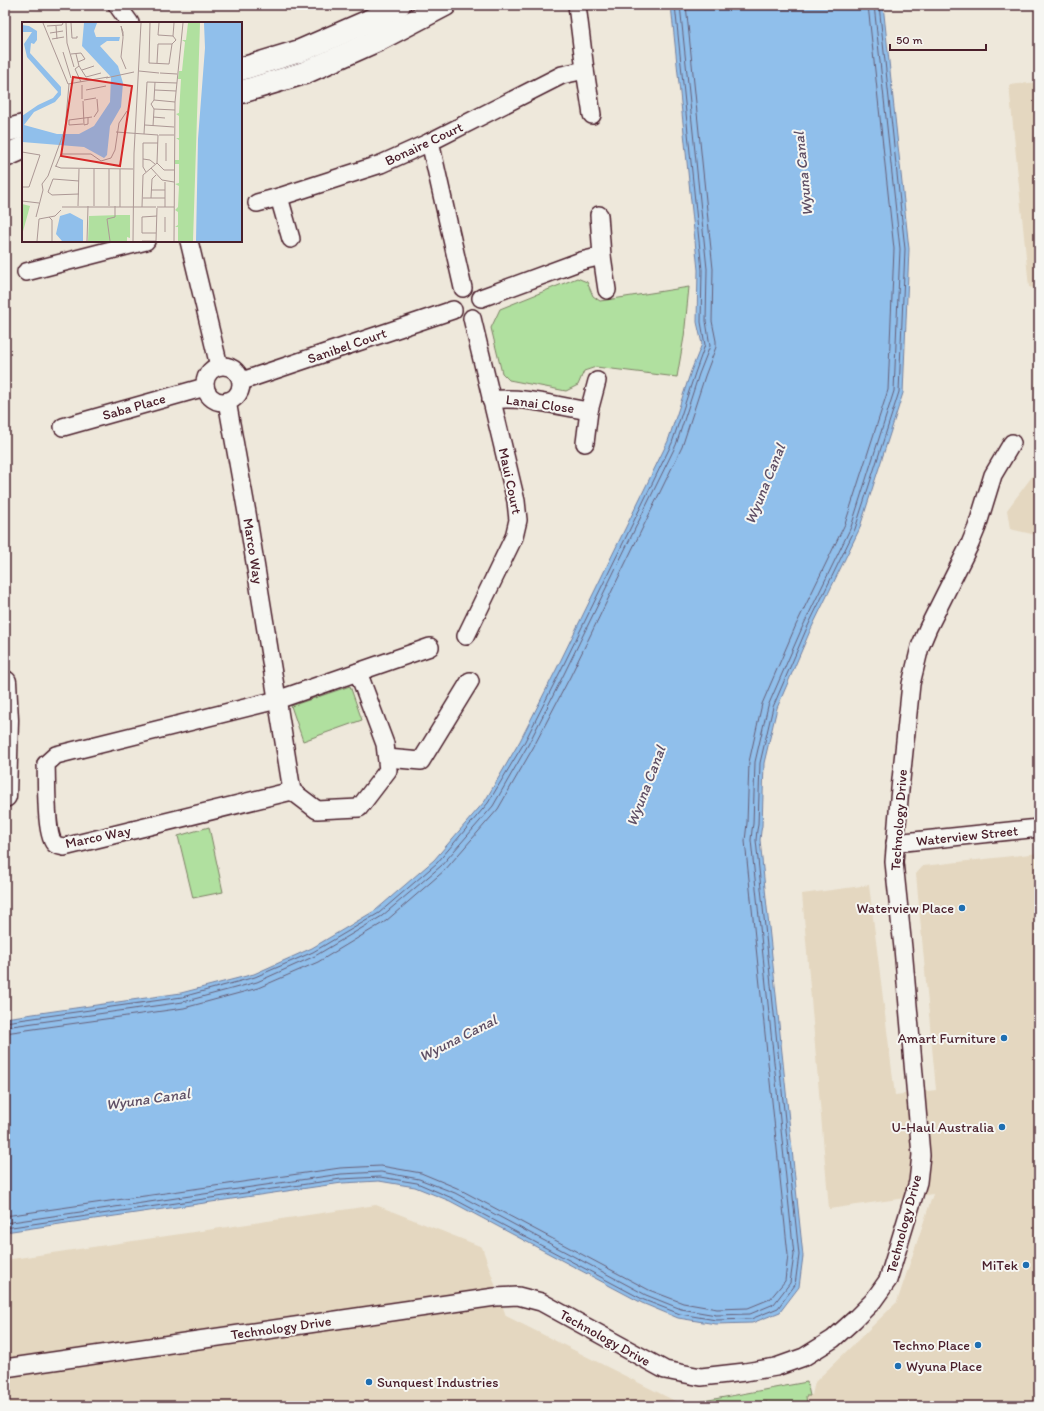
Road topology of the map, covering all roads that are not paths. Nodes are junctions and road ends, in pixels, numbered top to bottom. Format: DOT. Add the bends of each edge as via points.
graph roads {
  1 [pos="117,5"];
  2 [pos="399,5"];
  3 [pos="445,5"];
  4 [pos="577,5"];
  5 [pos="129,22"];
  6 [pos="242,69"];
  7 [pos="585,70"];
  8 [pos="242,92"];
  9 [pos="592,115"];
  10 [pos="22,126"];
  11 [pos="5,132"];
  12 [pos="430,142"];
  13 [pos="22,148"];
  14 [pos="5,156"];
  15 [pos="280,197"];
  16 [pos="257,203"];
  17 [pos="599,215"];
  18 [pos="291,238"];
  19 [pos="142,242"];
  20 [pos="189,242"];
  21 [pos="602,256"];
  22 [pos="26,272"];
  23 [pos="462,288"];
  24 [pos="607,290"];
  25 [pos="481,298"];
  26 [pos="453,310"];
  27 [pos="472,318"];
  28 [pos="219,366"];
  29 [pos="242,381"];
  30 [pos="597,381"];
  31 [pos="205,387"];
  32 [pos="491,400"];
  33 [pos="227,402"];
  34 [pos="589,411"];
  35 [pos="63,427"];
  36 [pos="585,443"];
  37 [pos="1012,443"];
  38 [pos="466,636"];
  39 [pos="430,647"];
  40 [pos="358,672"];
  41 [pos="470,681"];
  42 [pos="5,682"];
  43 [pos="277,700"];
  44 [pos="387,758"];
  45 [pos="292,791"];
  46 [pos="5,796"];
  47 [pos="1039,828"];
  48 [pos="896,843"];
  49 [pos="5,1368"];
  1 -- 5 [label="street"];
  2 -- 6 [label="main road" via="300,51"];
  3 -- 8 [label="main road" via="378,40 304,73"];
  4 -- 7 [label="street"];
  7 -- 9 [label="street"];
  7 -- 12 [label="street, Bonaire Court" via="562,75"];
  10 -- 11 [label="main road"];
  12 -- 15 [label="street, Bonaire Court" via="381,164"];
  12 -- 23 [label="street"];
  13 -- 14 [label="main road"];
  15 -- 16 [label="street, Bonaire Court"];
  15 -- 18 [label="street"];
  17 -- 21 [label="street"];
  19 -- 22 [label="street"];
  20 -- 28 [label="street"];
  21 -- 24 [label="street"];
  21 -- 25 [label="street" via="581,261"];
  23 -- 25 [label="street" via="472,289"];
  23 -- 26 [label="street" via="452,297"];
  25 -- 27 [label="street" via="480,312"];
  26 -- 27 [label="street" via="459,317"];
  26 -- 29 [label="street, Sanibel Court"];
  27 -- 32 [label="street, Maui Court"];
  28 -- 29 [label="street" via="231,367 240,375"];
  28 -- 31 [label="street" via="210,371"];
  29 -- 33 [label="street" via="242,387 236,396"];
  30 -- 34 [label="street, Lanai Close"];
  31 -- 33 [label="street" via="216,400"];
  31 -- 35 [label="street, Saba Place"];
  32 -- 34 [label="street, Lanai Close" via="520,399"];
  32 -- 38 [label="street, Maui Court" via="516,501 518,520 511,544"];
  33 -- 43 [label="street, Marco Way"];
  34 -- 36 [label="street, Lanai Close"];
  37 -- 48 [label="street, Technology Drive" via="993,475 970,544 920,647 911,684"];
  39 -- 40 [label="street"];
  40 -- 43 [label="street"];
  40 -- 44 [label="street" via="385,744"];
  41 -- 44 [label="street" via="421,761"];
  42 -- 46 [label="main road"];
  43 -- 45 [label="street, Marco Way"];
  43 -- 45 [label="street, Marco Way" via="56,755 46,764 50,837 55,844 64,847"];
  44 -- 45 [label="street" via="388,770 360,808 317,810"];
  47 -- 48 [label="street, Waterview Street"];
  48 -- 49 [label="street, Technology Drive" via="894,862 921,1155 918,1182 888,1280 874,1301 854,1320 833,1339 804,1357 776,1367 701,1377 665,1370 541,1302 518,1296 495,1297"];
}
